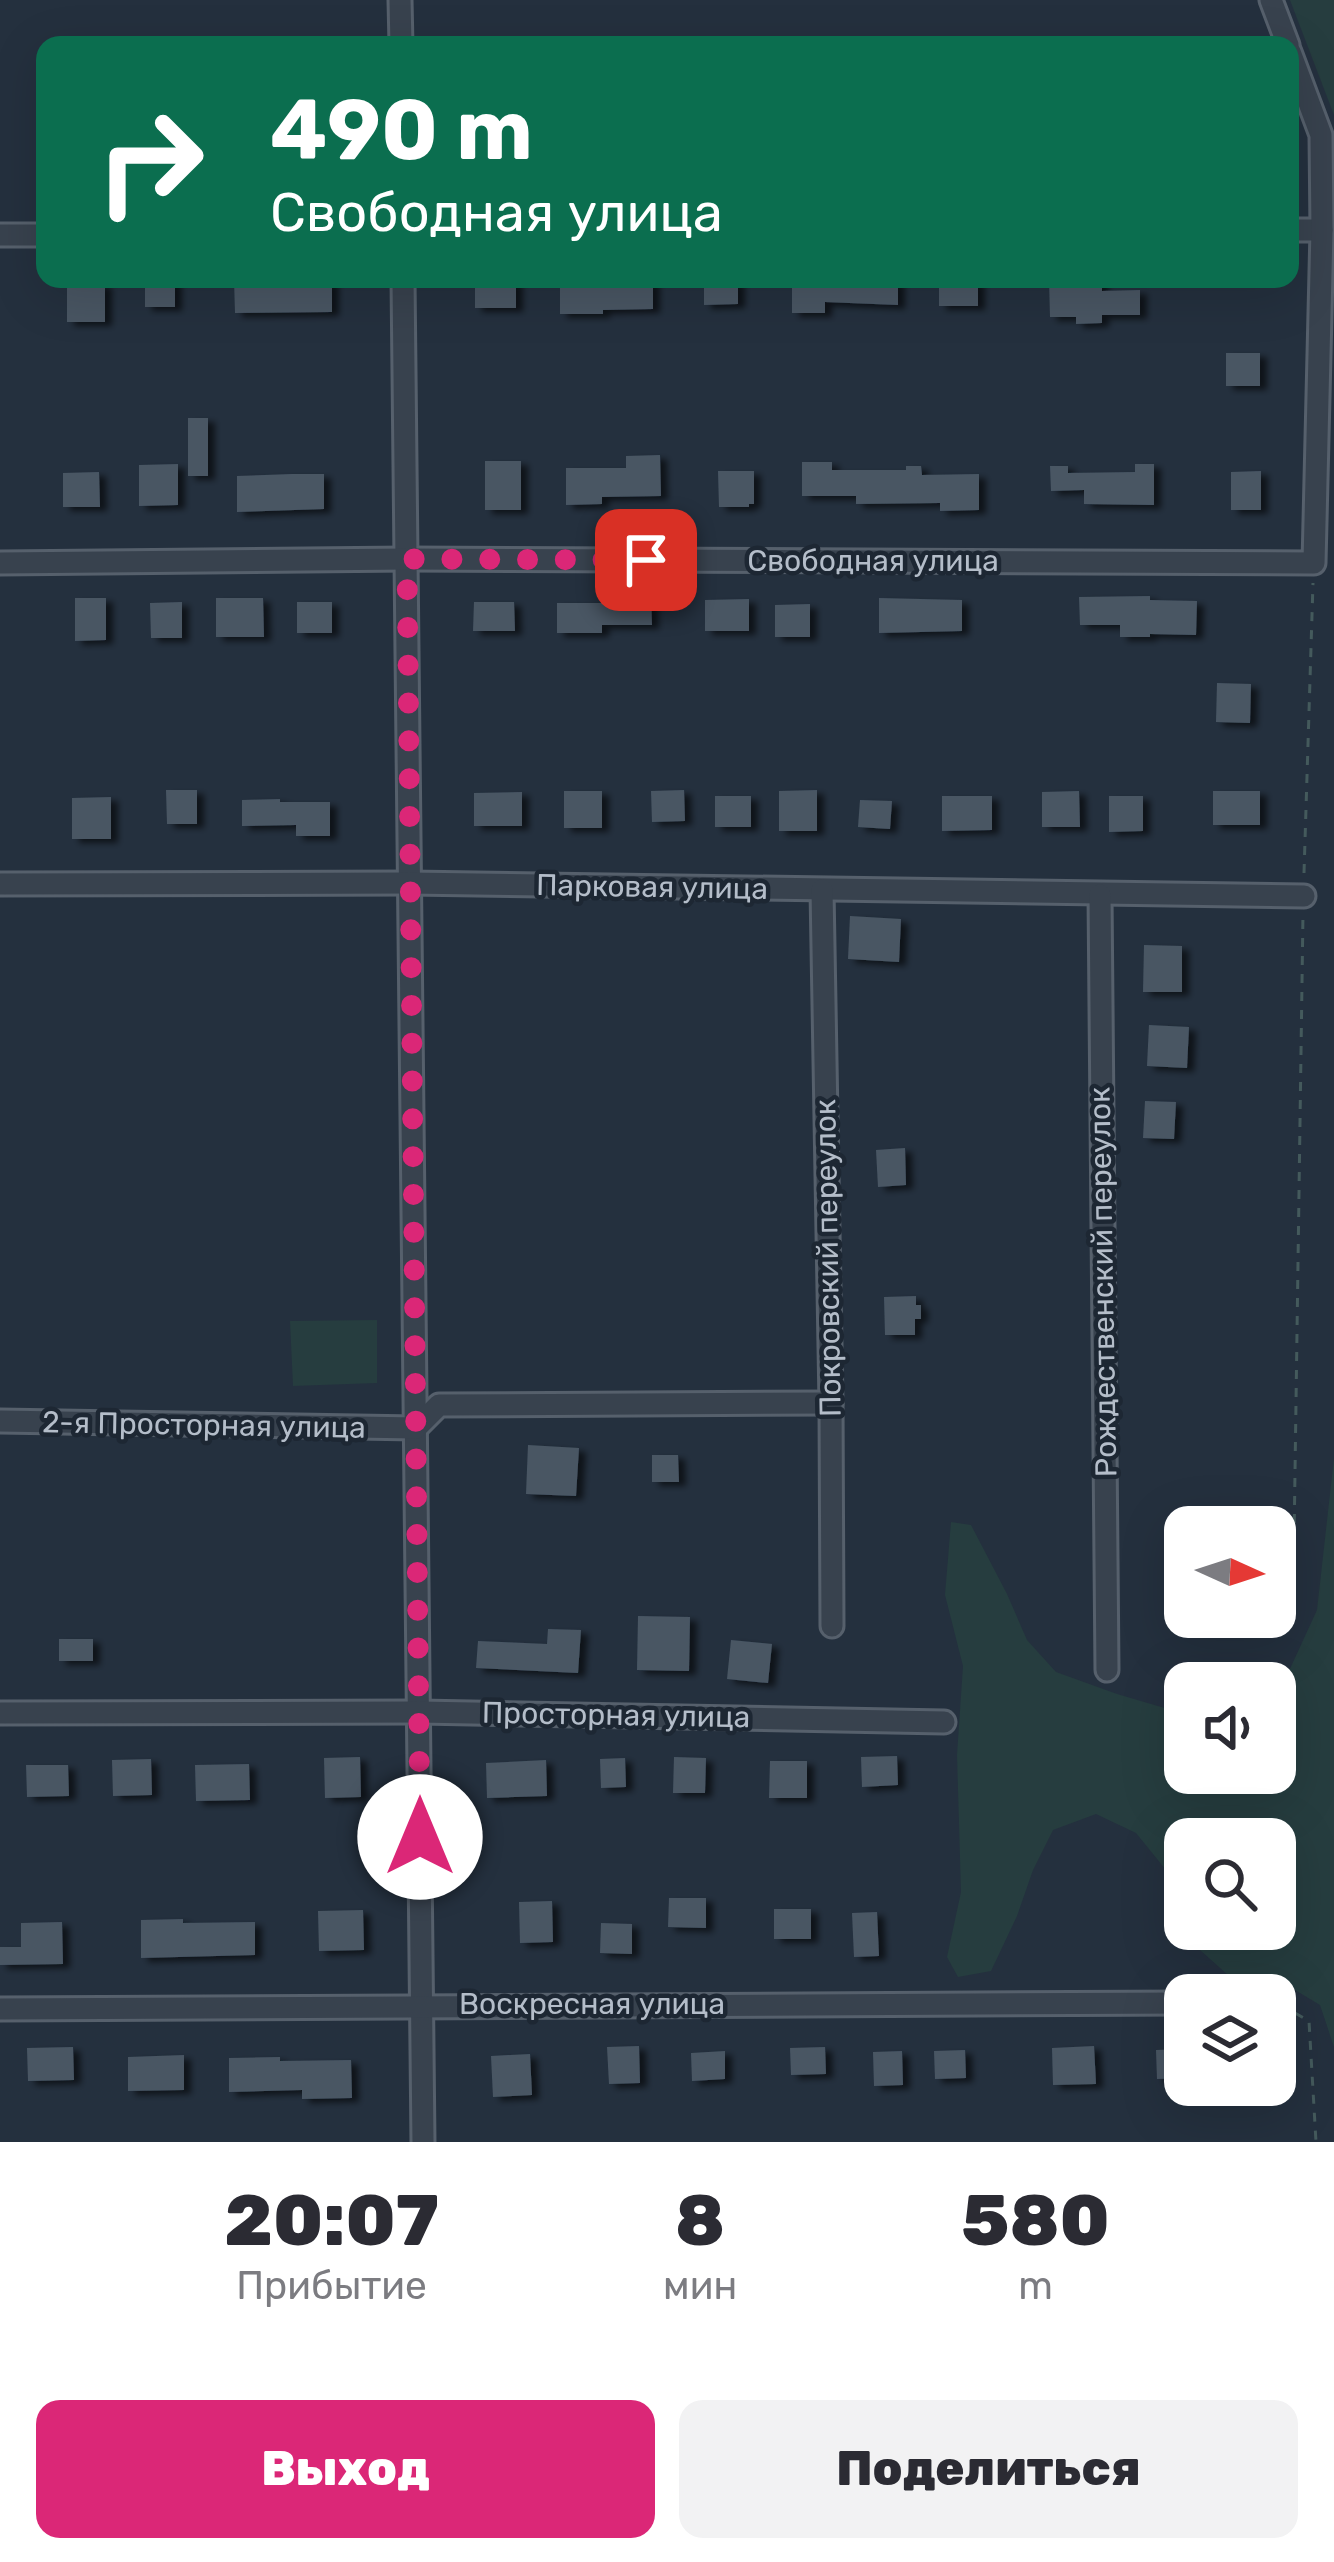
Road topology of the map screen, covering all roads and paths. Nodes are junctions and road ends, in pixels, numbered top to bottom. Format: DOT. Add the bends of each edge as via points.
graph roads {
  1 [pos="400,0"];
  2 [pos="1271,0"];
  3 [pos="401,36"];
  4 [pos="1284,36"];
  5 [pos="1299,75"];
  6 [pos="1299,230"];
  7 [pos="1322,230"];
  8 [pos="0,235"];
  9 [pos="36,236"];
  10 [pos="404,288"];
  11 [pos="407,559"];
  12 [pos="1314,562"];
  13 [pos="0,563"];
  14 [pos="410,883"];
  15 [pos="0,884"];
  16 [pos="822,890"];
  17 [pos="1100,895"];
  18 [pos="1304,896"];
  19 [pos="831,1403"];
  20 [pos="0,1421"];
  21 [pos="416,1428"];
  22 [pos="1295,1506"];
  23 [pos="832,1626"];
  24 [pos="1107,1670"];
  25 [pos="420,1712"];
  26 [pos="0,1713"];
  27 [pos="944,1722"];
  28 [pos="1164,2003"];
  29 [pos="421,2005"];
  30 [pos="0,2009"];
  31 [pos="1296,2014"];
  32 [pos="422,2142"];
  33 [pos="1316,2142"];
  1 -- 3 [label="street"];
  2 -- 4 [label="street"];
  5 -- 7 [label="street" via="1321,135"];
  6 -- 7 [label="street"];
  7 -- 12 [label="street"];
  8 -- 9 [label="street"];
  10 -- 11 [label="street"];
  11 -- 12 [label="street, Свободная улица"];
  11 -- 13 [label="street, Свободная улица"];
  11 -- 14 [label="street"];
  12 -- 18 [label="path"];
  14 -- 15 [label="street, Парковая улица"];
  14 -- 16 [label="street, Парковая улица"];
  14 -- 21 [label="street"];
  16 -- 17 [label="street, Парковая улица"];
  16 -- 19 [label="street, Покровский переулок"];
  17 -- 18 [label="street, Парковая улица"];
  17 -- 24 [label="street, Рождественский переулок"];
  18 -- 22 [label="path"];
  19 -- 21 [label="street, 2-я Просторная улица" via="439,1405"];
  19 -- 23 [label="street, Покровский переулок"];
  20 -- 21 [label="street, 2-я Просторная улица"];
  21 -- 25 [label="street"];
  25 -- 26 [label="street, Просторная улица"];
  25 -- 27 [label="street, Просторная улица"];
  25 -- 29 [label="street"];
  28 -- 29 [label="street, Воскресная улица"];
  29 -- 30 [label="street, Воскресная улица"];
  29 -- 32 [label="street"];
  31 -- 33 [label="path" via="1309,2021"];
}
